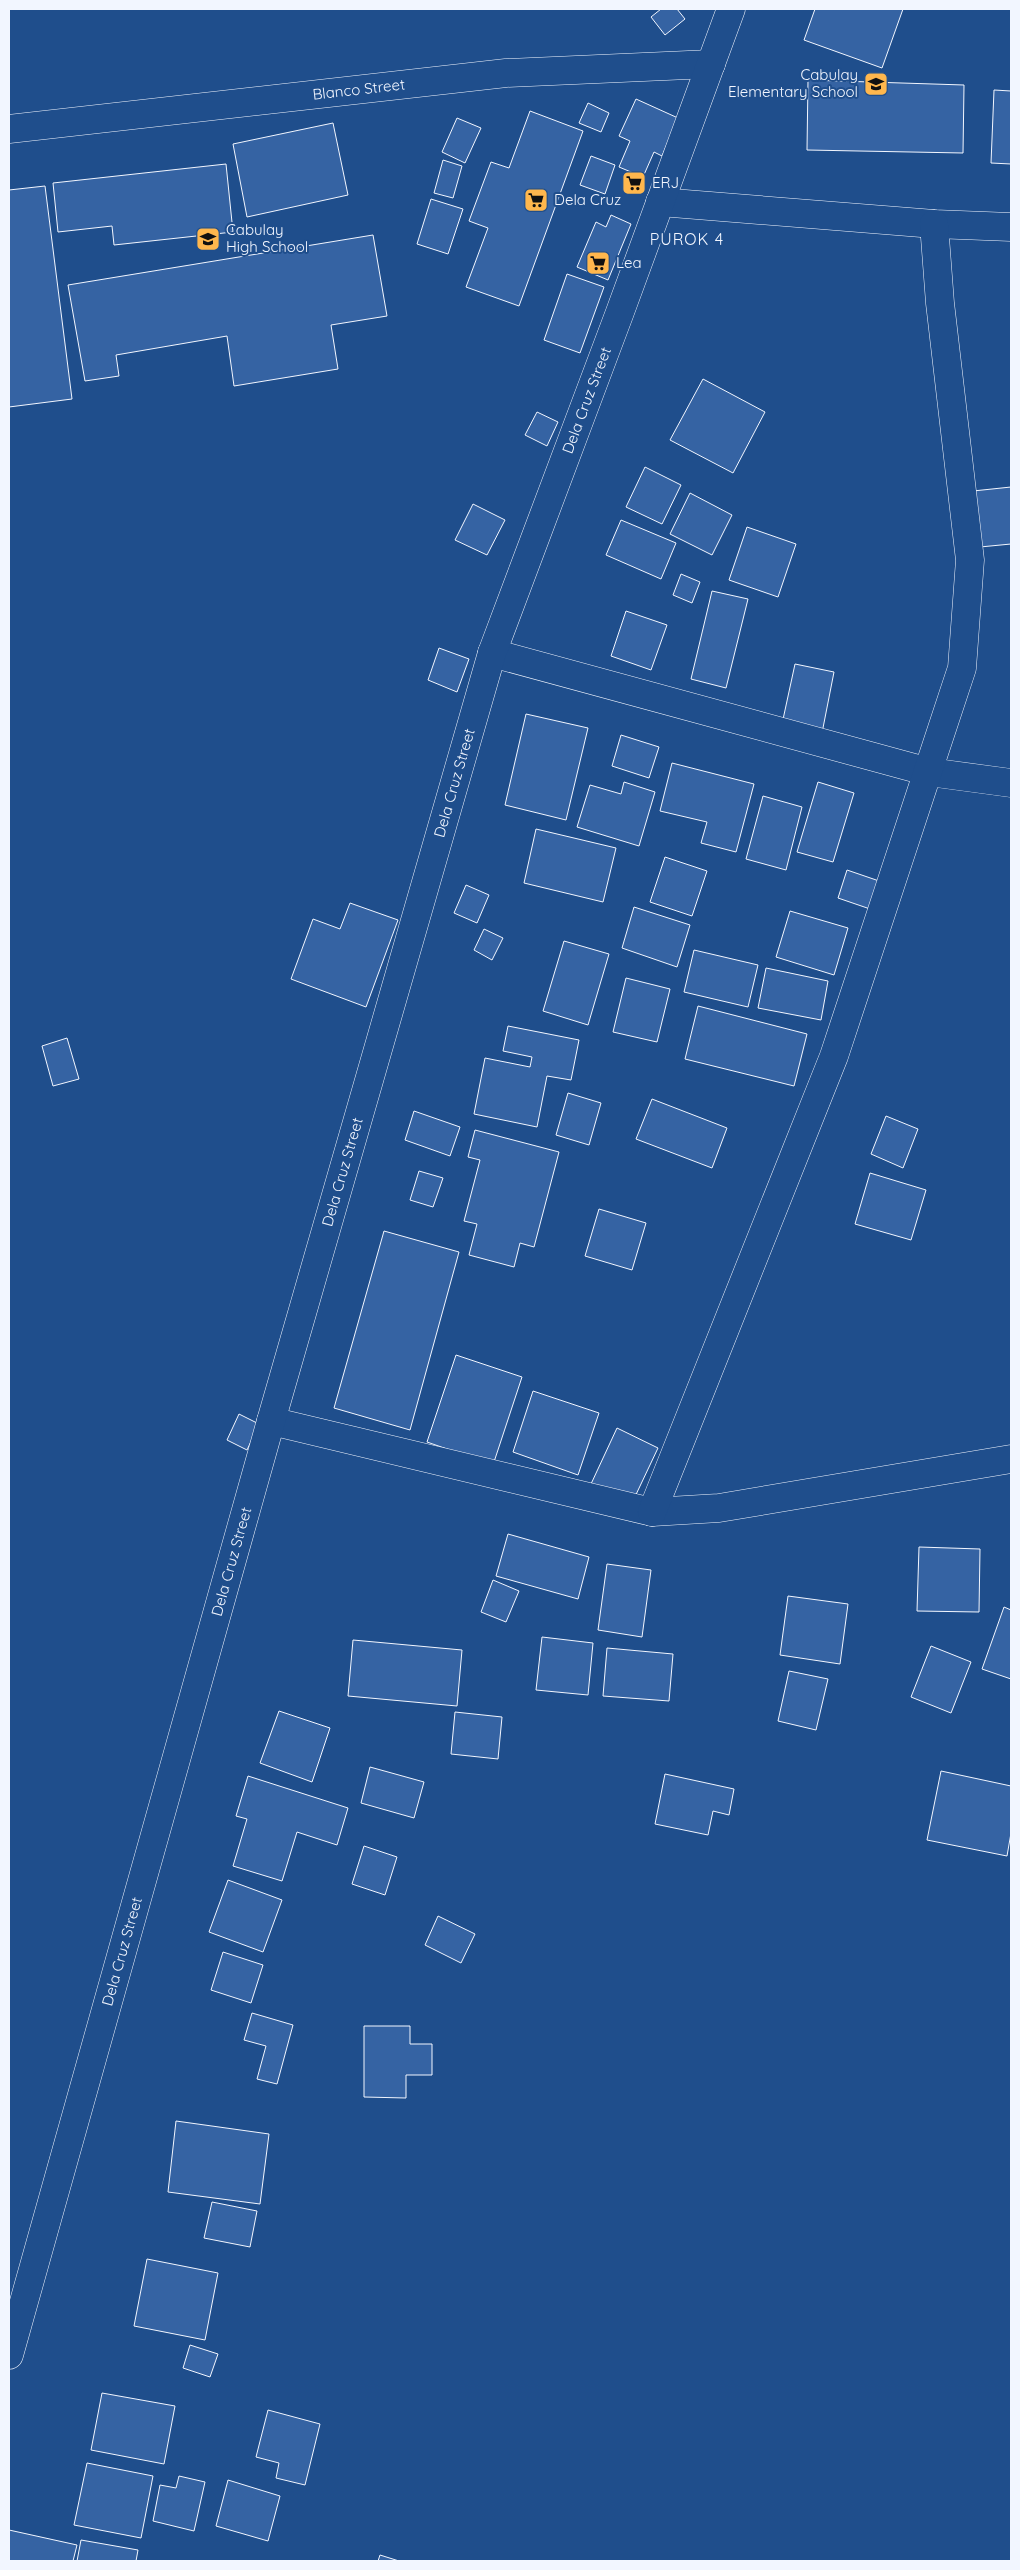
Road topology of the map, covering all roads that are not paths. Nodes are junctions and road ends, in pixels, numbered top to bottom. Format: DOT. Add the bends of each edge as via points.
graph roads {
  1 [pos="731,9"];
  2 [pos="711,64"];
  3 [pos="9,129"];
  4 [pos="660,202"];
  5 [pos="934,224"];
  6 [pos="1011,227"];
  7 [pos="492,653"];
  8 [pos="929,772"];
  9 [pos="1011,783"];
  10 [pos="271,1421"];
  11 [pos="1011,1459"];
  12 [pos="652,1512"];
  13 [pos="9,2355"];
  1 -- 2 [label="street, Dela Cruz Street"];
  2 -- 3 [label="street, Blanco Street" via="506,73"];
  2 -- 4 [label="street, Dela Cruz Street"];
  4 -- 5 [label="street"];
  4 -- 7 [label="street, Dela Cruz Street"];
  5 -- 6 [label="street"];
  5 -- 8 [label="street" via="970,560 962,668"];
  7 -- 8 [label="street"];
  7 -- 10 [label="street, Dela Cruz Street"];
  8 -- 9 [label="street"];
  8 -- 12 [label="street" via="834,1056"];
  10 -- 12 [label="street"];
  10 -- 13 [label="street, Dela Cruz Street"];
  11 -- 12 [label="street" via="719,1508"];
}
